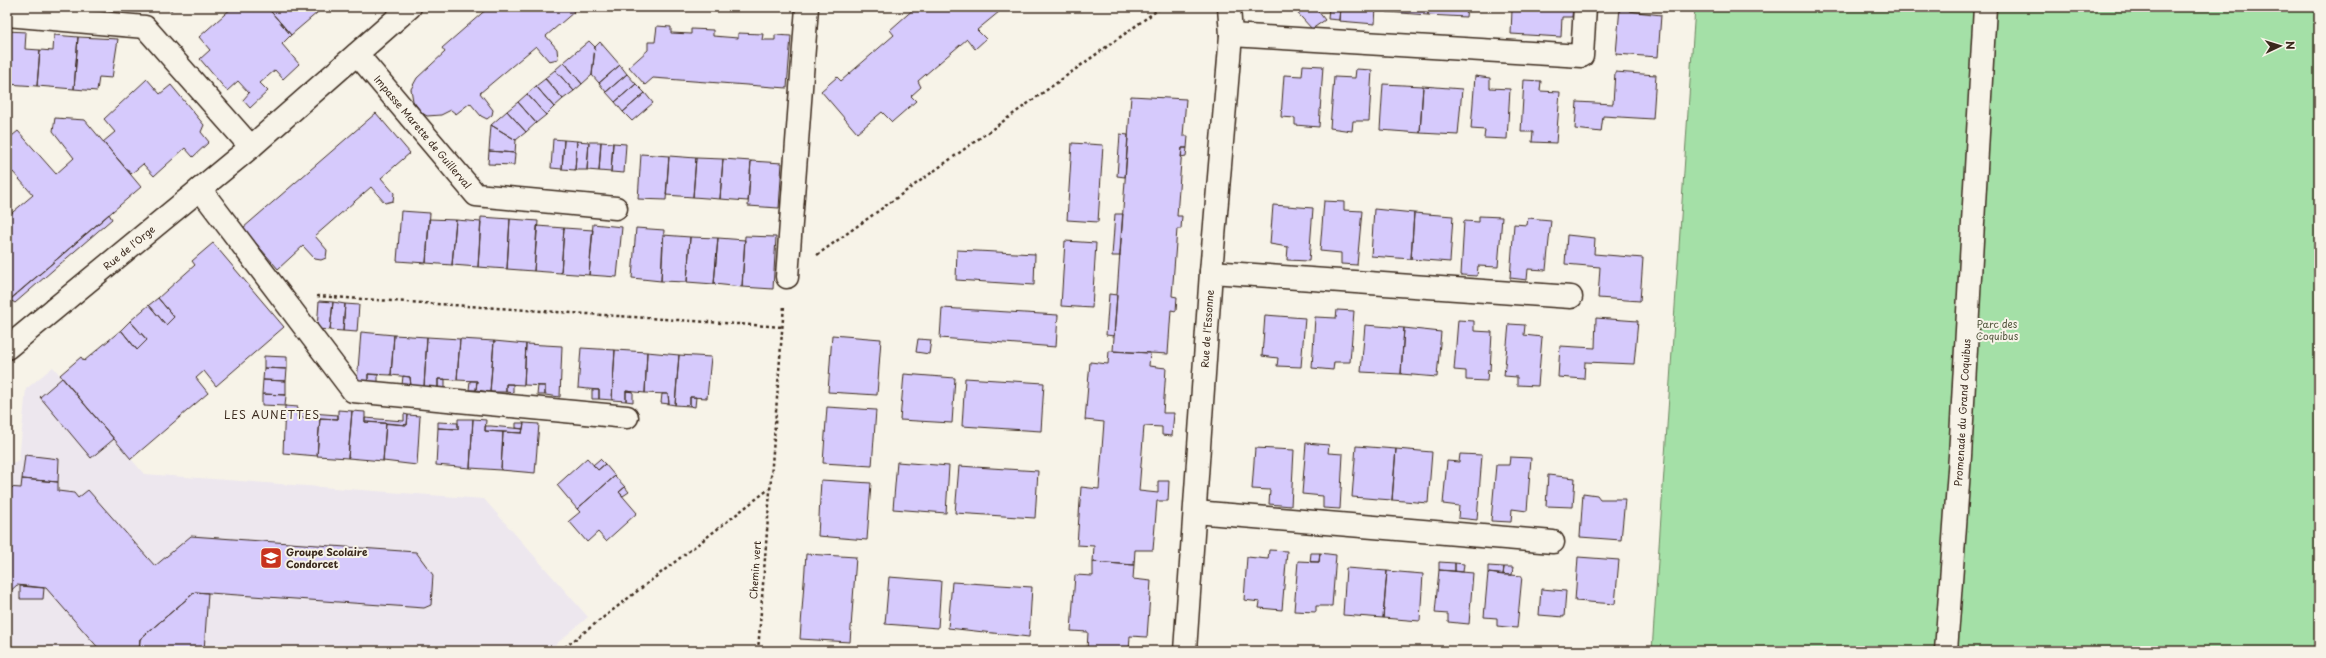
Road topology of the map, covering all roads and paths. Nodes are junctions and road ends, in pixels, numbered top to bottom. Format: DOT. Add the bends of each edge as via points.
graph roads {
  1 [pos="410,7"];
  2 [pos="807,7"];
  3 [pos="1162,7"];
  4 [pos="1229,7"];
  5 [pos="1585,7"];
  6 [pos="1985,7"];
  7 [pos="7,15"];
  8 [pos="1231,35"];
  9 [pos="356,54"];
  10 [pos="251,147"];
  11 [pos="200,189"];
  12 [pos="616,208"];
  13 [pos="1211,272"];
  14 [pos="787,277"];
  15 [pos="279,293"];
  16 [pos="1571,297"];
  17 [pos="783,327"];
  18 [pos="7,348"];
  19 [pos="627,417"];
  20 [pos="769,489"];
  21 [pos="1195,512"];
  22 [pos="1553,542"];
  23 [pos="560,651"];
  24 [pos="758,651"];
  25 [pos="1185,651"];
  26 [pos="1946,651"];
  1 -- 9 [label="street, Rue de l'Orge"];
  2 -- 14 [label="street"];
  3 -- 14 [label="path"];
  4 -- 8 [label="street, Rue de l'Essonne"];
  5 -- 8 [label="street" via="1582,56"];
  6 -- 26 [label="street, Promenade du Grand Coquibus" via="1961,448"];
  7 -- 10 [label="street" via="145,27"];
  8 -- 13 [label="street, Rue de l'Essonne"];
  9 -- 10 [label="street, Rue de l'Orge"];
  9 -- 12 [label="street, Impasse Marette de Guillerval" via="476,195"];
  10 -- 11 [label="street, Rue de l'Orge"];
  11 -- 15 [label="street"];
  11 -- 18 [label="street, Rue de l'Orge"];
  13 -- 16 [label="street"];
  13 -- 21 [label="street, Rue de l'Essonne"];
  14 -- 17 [label="path, Chemin vert"];
  15 -- 17 [label="path"];
  15 -- 19 [label="street" via="353,391"];
  17 -- 20 [label="path, Chemin vert"];
  20 -- 23 [label="path"];
  20 -- 24 [label="path, Chemin vert"];
  21 -- 22 [label="street"];
  21 -- 25 [label="street, Rue de l'Essonne"];
}
